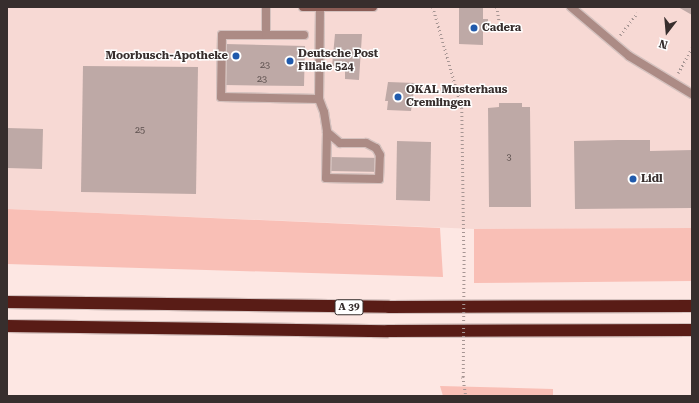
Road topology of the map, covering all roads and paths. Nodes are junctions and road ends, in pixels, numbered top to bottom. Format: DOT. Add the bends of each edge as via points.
graph roads {
  1 [pos="266,7"];
  2 [pos="303,7"];
  3 [pos="313,7"];
  4 [pos="373,7"];
  5 [pos="433,7"];
  6 [pos="498,7"];
  7 [pos="572,7"];
  8 [pos="320,8"];
  9 [pos="637,13"];
  10 [pos="499,20"];
  11 [pos="266,35"];
  12 [pos="304,35"];
  13 [pos="611,44"];
  14 [pos="692,48"];
  15 [pos="673,82"];
  16 [pos="692,94"];
  17 [pos="319,98"];
  18 [pos="327,132"];
  19 [pos="7,302"];
  20 [pos="692,306"];
  21 [pos="7,326"];
  22 [pos="692,330"];
  23 [pos="466,396"];
  1 -- 11 [label="lane"];
  2 -- 3 [label="street"];
  3 -- 8 [label="street"];
  4 -- 8 [label="street"];
  5 -- 23 [label="path, bridge" via="462,108 463,377"];
  6 -- 10 [label="path"];
  7 -- 13 [label="lane"];
  8 -- 17 [label="lane"];
  9 -- 13 [label="path"];
  11 -- 12 [label="lane"];
  11 -- 17 [label="lane" via="222,35 221,97"];
  13 -- 15 [label="lane"];
  14 -- 15 [label="path"];
  15 -- 16 [label="lane"];
  17 -- 18 [label="lane"];
  18 -- 18 [label="lane" via="326,178 379,179 380,155 376,148 366,143 340,142"];
  19 -- 20 [label="highway, A 39" via="389,307"];
  21 -- 22 [label="highway, A 39" via="388,331"];
}
